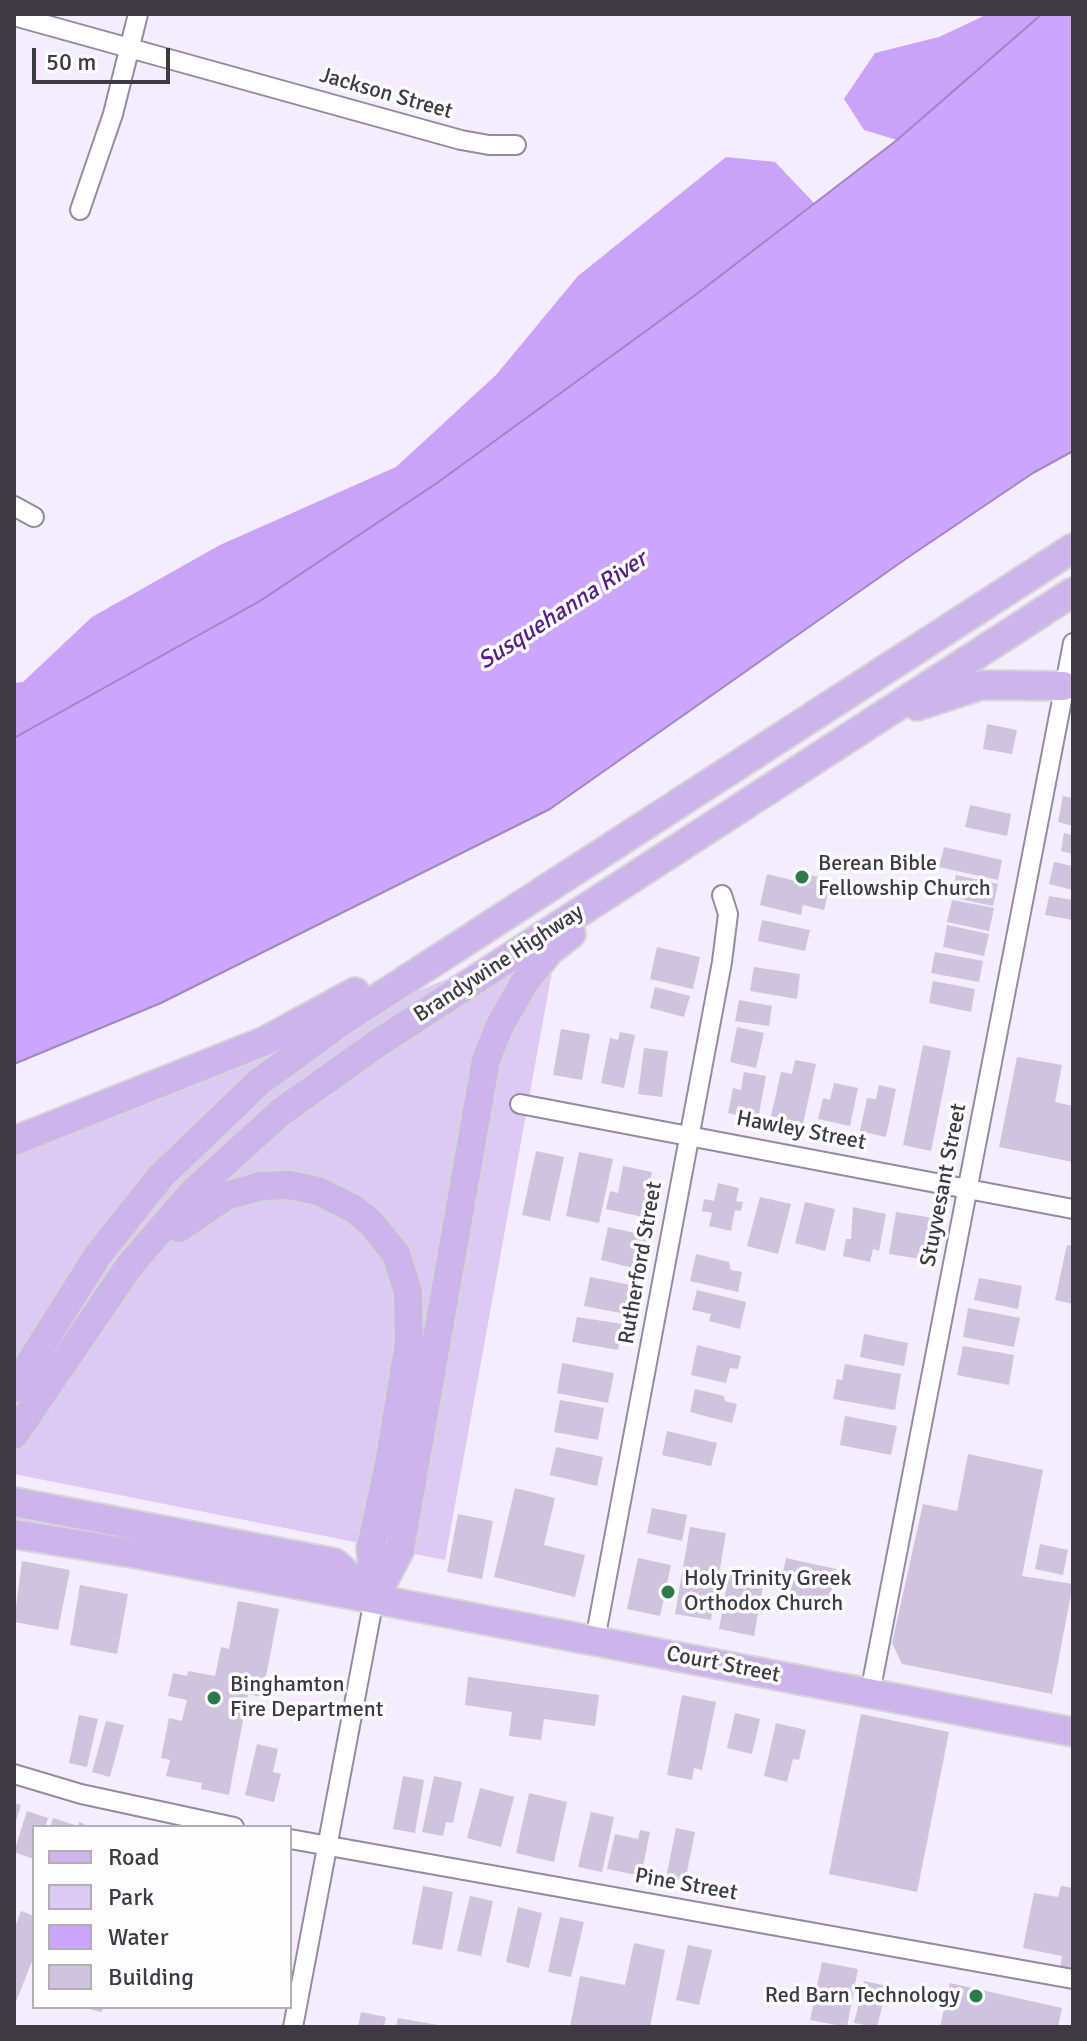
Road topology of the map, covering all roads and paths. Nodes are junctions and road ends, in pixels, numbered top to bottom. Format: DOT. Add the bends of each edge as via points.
graph roads {
  1 [pos="138,14"];
  2 [pos="14,16"];
  3 [pos="131,48"];
  4 [pos="516,145"];
  5 [pos="80,210"];
  6 [pos="14,506"];
  7 [pos="34,517"];
  8 [pos="1073,548"];
  9 [pos="1073,592"];
  10 [pos="1073,643"];
  11 [pos="1063,686"];
  12 [pos="826,750"];
  13 [pos="676,848"];
  14 [pos="722,895"];
  15 [pos="515,909"];
  16 [pos="520,1104"];
  17 [pos="689,1134"];
  18 [pos="14,1141"];
  19 [pos="968,1189"];
  20 [pos="1073,1209"];
  21 [pos="70,1348"];
  22 [pos="14,1388"];
  23 [pos="14,1435"];
  24 [pos="14,1502"];
  25 [pos="14,1534"];
  26 [pos="374,1599"];
  27 [pos="595,1640"];
  28 [pos="870,1693"];
  29 [pos="1073,1732"];
  30 [pos="14,1774"];
  31 [pos="225,1825"];
  32 [pos="292,1839"];
  33 [pos="328,1847"];
  34 [pos="1073,1979"];
  35 [pos="293,2027"];
  1 -- 3 [label="street"];
  2 -- 3 [label="street, Jackson Street"];
  3 -- 4 [label="street, Jackson Street" via="461,140"];
  3 -- 5 [label="street"];
  6 -- 7 [label="street"];
  8 -- 15 [label="main road, Brandywine Highway"];
  9 -- 12 [label="main road, Brandywine Highway"];
  10 -- 11 [label="street, Stuyvesant Street"];
  11 -- 12 [label="main road" via="1003,683 962,689"];
  11 -- 19 [label="street, Stuyvesant Street"];
  12 -- 13 [label="main road, Brandywine Highway"];
  13 -- 21 [label="main road, Brandywine Highway" via="378,1043 269,1122 161,1228"];
  13 -- 26 [label="main road" via="549,951 499,1027 486,1060 469,1141 400,1549"];
  14 -- 17 [label="street, Rutherford Street" via="728,914 722,962"];
  15 -- 18 [label="main road" via="404,963 265,1041"];
  15 -- 22 [label="main road, Brandywine Highway" via="259,1082 182,1154 98,1255"];
  16 -- 17 [label="street, Hawley Street"];
  17 -- 19 [label="street, Hawley Street"];
  17 -- 27 [label="street, Rutherford Street"];
  19 -- 20 [label="street, Hawley Street"];
  19 -- 28 [label="street, Stuyvesant Street"];
  21 -- 23 [label="main road, Brandywine Highway"];
  21 -- 26 [label="main road" via="158,1248 200,1210 226,1196 261,1186 299,1187 327,1195 363,1216 396,1254 410,1312 394,1434 371,1547"];
  24 -- 26 [label="main road" via="335,1563"];
  25 -- 26 [label="main road, Court Street"];
  26 -- 27 [label="main road, Court Street"];
  26 -- 33 [label="street"];
  27 -- 28 [label="main road, Court Street"];
  28 -- 29 [label="main road, Court Street"];
  30 -- 31 [label="street"];
  32 -- 33 [label="street, Pine Street"];
  33 -- 34 [label="street, Pine Street"];
  33 -- 35 [label="street"];
}
